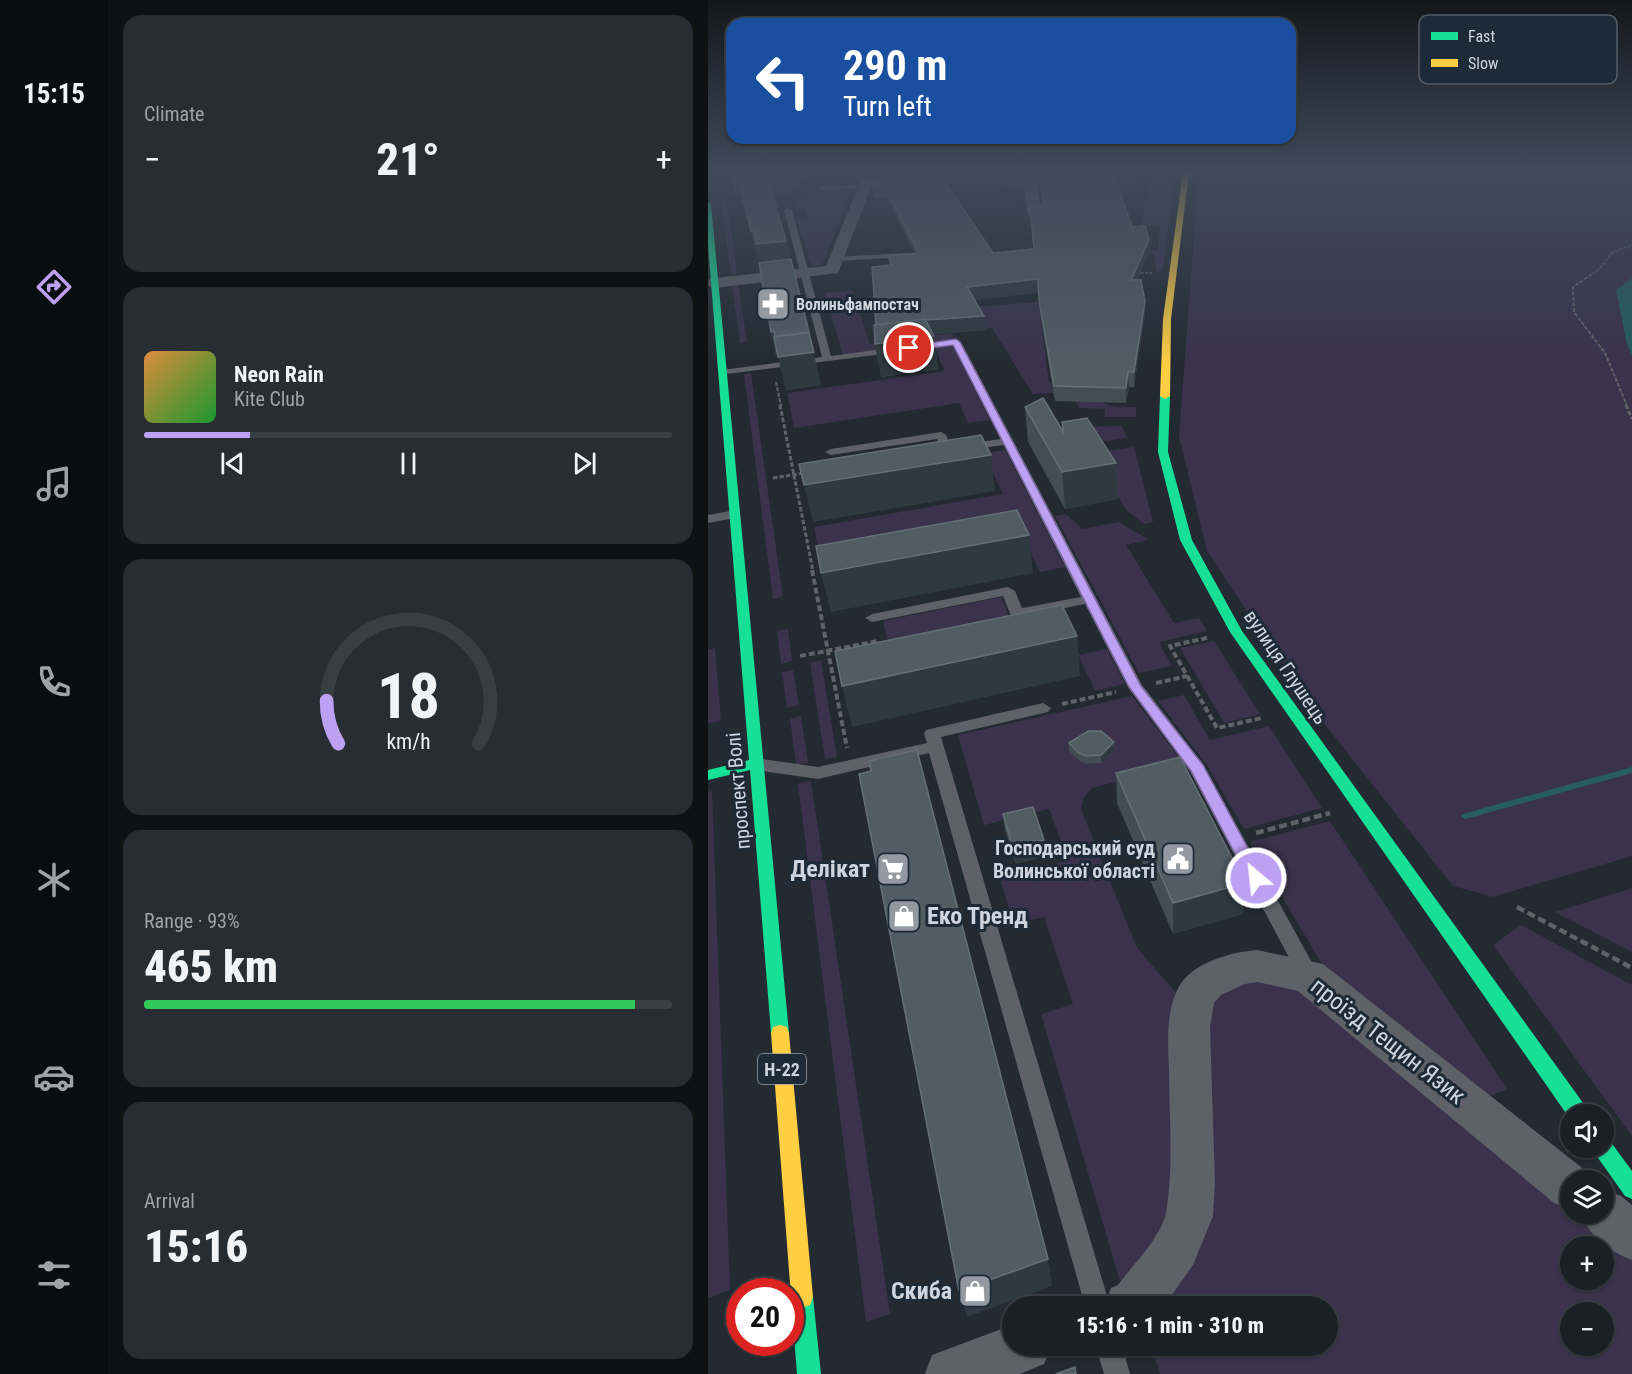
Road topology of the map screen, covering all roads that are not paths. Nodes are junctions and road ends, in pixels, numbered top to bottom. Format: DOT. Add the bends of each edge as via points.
graph roads {
  1 [pos="710,236"];
  2 [pos="795,236"];
  3 [pos="846,236"];
  4 [pos="1178,236"];
  5 [pos="905,255"];
  6 [pos="837,259"];
  7 [pos="804,273"];
  8 [pos="713,291"];
  9 [pos="827,359"];
  10 [pos="722,373"];
  11 [pos="1007,441"];
  12 [pos="948,450"];
  13 [pos="831,452"];
  14 [pos="942,466"];
  15 [pos="736,514"];
  16 [pos="708,519"];
  17 [pos="1090,599"];
  18 [pos="1017,613"];
  19 [pos="872,618"];
  20 [pos="1016,639"];
  21 [pos="1043,708"];
  22 [pos="936,746"];
  23 [pos="755,764"];
  24 [pos="708,775"];
  25 [pos="1309,976"];
  26 [pos="1572,1104"];
  27 [pos="1610,1158"];
  28 [pos="1560,1179"];
  29 [pos="1632,1189"];
  30 [pos="1614,1221"];
  31 [pos="1632,1236"];
  32 [pos="1095,1296"];
  33 [pos="1141,1296"];
  34 [pos="1002,1355"];
  35 [pos="1112,1356"];
  36 [pos="809,1374"];
  37 [pos="951,1374"];
  38 [pos="1116,1374"];
  1 -- 8 [label="street, проспект Волі / Н-22"];
  2 -- 7 [label="lane"];
  3 -- 6 [label="street"];
  4 -- 26 [label="street, вулиця Глушець" via="1167,319 1163,452 1186,540 1236,632"];
  5 -- 6 [label="lane"];
  6 -- 7 [label="street" via="832,270"];
  7 -- 8 [label="street"];
  7 -- 9 [label="lane"];
  8 -- 10 [label="street, проспект Волі / Н-22"];
  9 -- 10 [label="lane"];
  9 -- 11 [label="lane" via="956,342"];
  10 -- 15 [label="street, проспект Волі / Н-22"];
  11 -- 12 [label="lane"];
  11 -- 17 [label="lane"];
  12 -- 13 [label="lane" via="941,435"];
  12 -- 14 [label="lane" via="954,465"];
  15 -- 16 [label="lane"];
  15 -- 23 [label="street, проспект Волі / Н-22"];
  17 -- 18 [label="lane"];
  17 -- 25 [label="lane" via="1135,687 1197,768"];
  18 -- 19 [label="lane" via="1008,591"];
  18 -- 20 [label="lane" via="1027,637"];
  21 -- 22 [label="lane" via="932,734"];
  22 -- 23 [label="lane" via="818,773"];
  22 -- 32 [label="lane"];
  23 -- 24 [label="street"];
  23 -- 36 [label="street, проспект Волі / Н-22"];
  25 -- 28 [label="street, проїзд Тещин Язик"];
  25 -- 33 [label="street, проїзд Тещин Язик" via="1257,966 1240,968 1207,982 1195,996 1190,1027 1190,1216 1176,1248"];
  27 -- 29 [label="street"];
  30 -- 31 [label="street"];
  34 -- 37 [label="street"];
  35 -- 38 [label="lane"];
}
